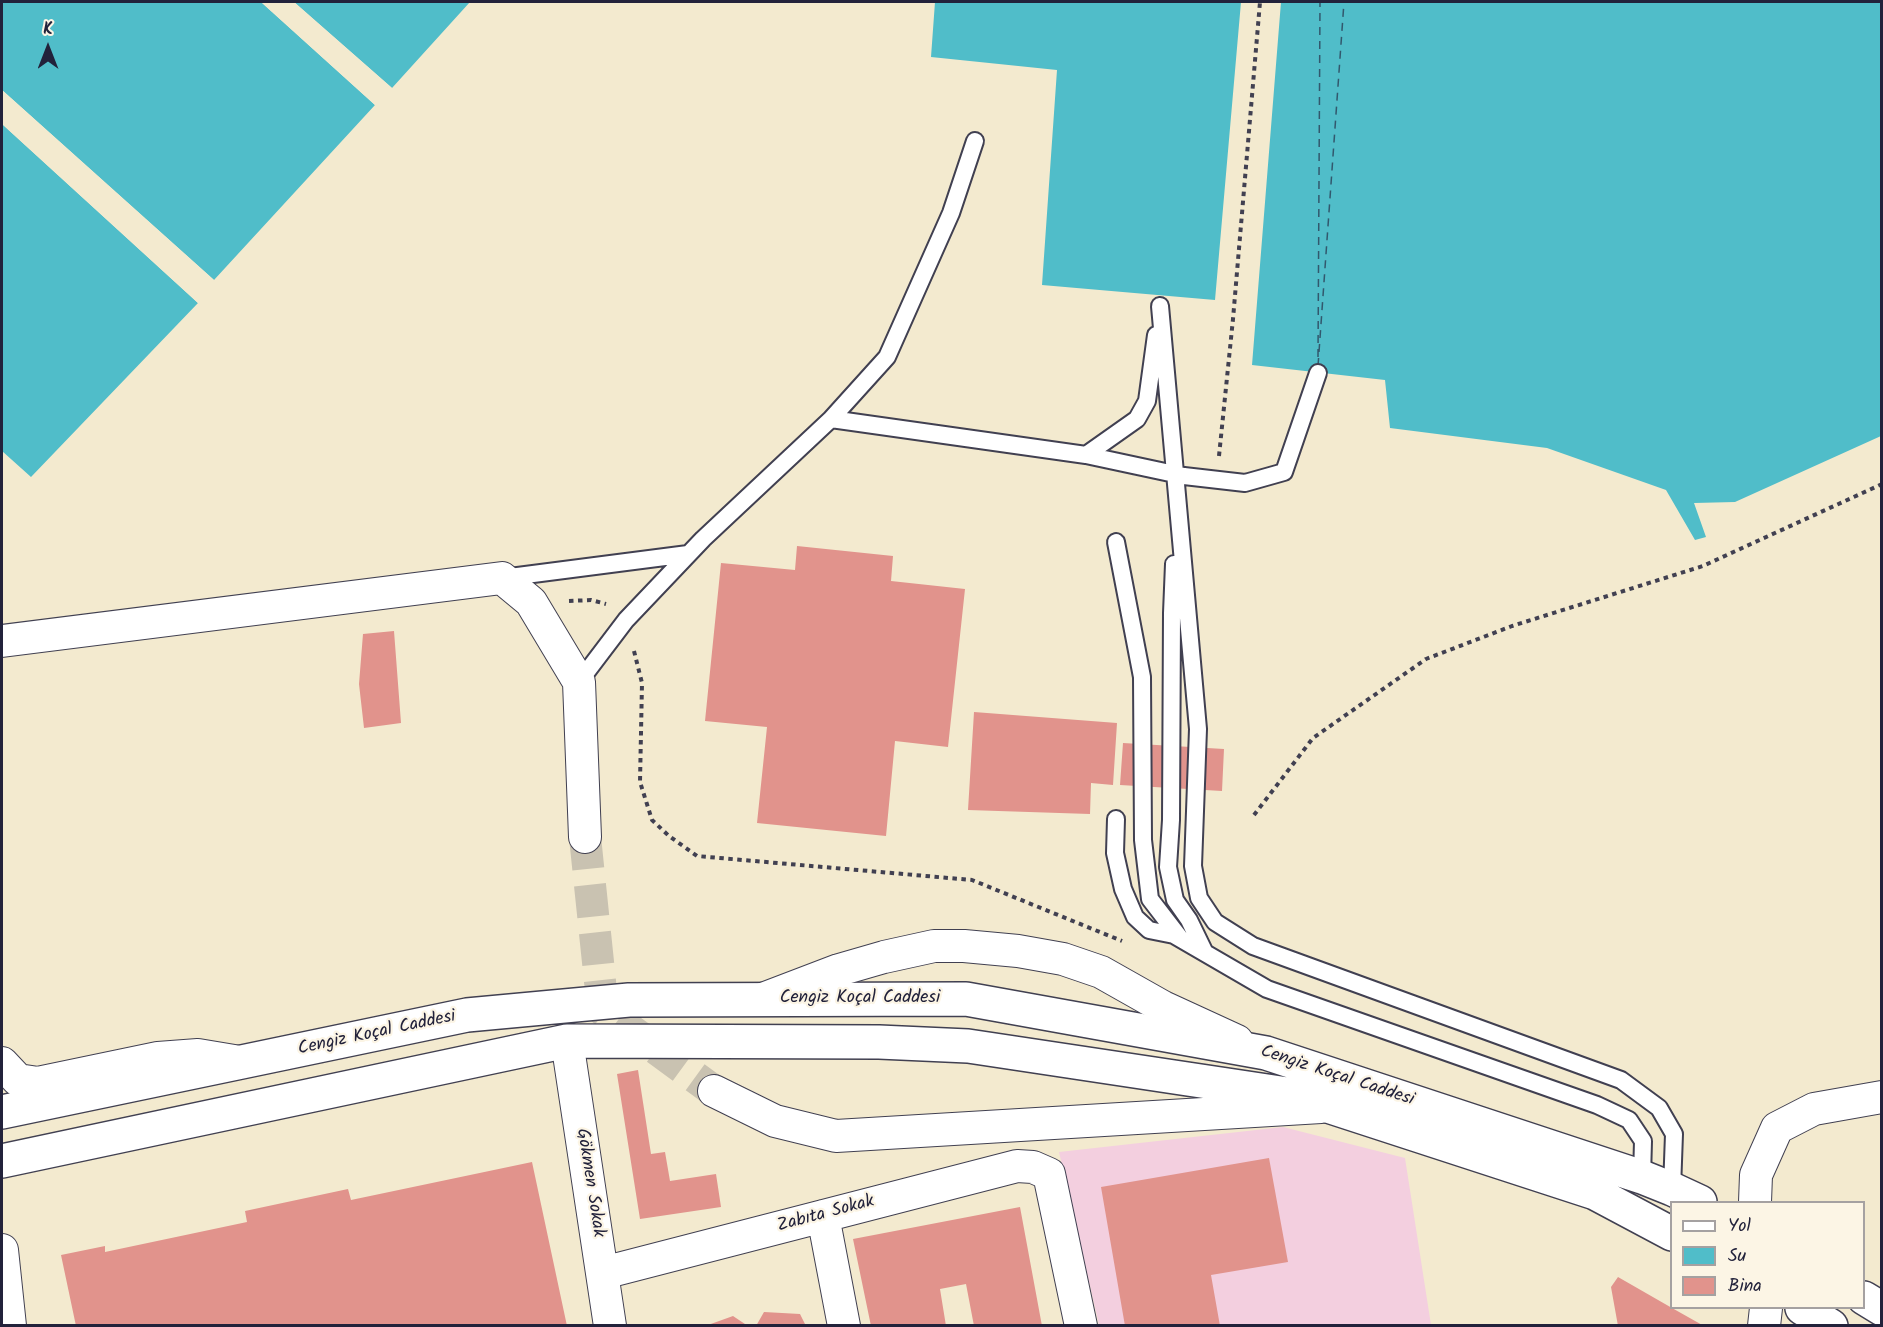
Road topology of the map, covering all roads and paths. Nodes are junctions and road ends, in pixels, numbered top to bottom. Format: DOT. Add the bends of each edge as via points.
graph roads {
  1 [pos="1260,2"];
  2 [pos="975,141"];
  3 [pos="1318,373"];
  4 [pos="831,418"];
  5 [pos="1086,455"];
  6 [pos="1175,474"];
  7 [pos="1216,480"];
  8 [pos="1881,484"];
  9 [pos="1177,500"];
  10 [pos="1116,542"];
  11 [pos="688,555"];
  12 [pos="502,578"];
  13 [pos="2,641"];
  14 [pos="579,682"];
  15 [pos="1254,815"];
  16 [pos="1116,819"];
  17 [pos="585,837"];
  18 [pos="1185,943"];
  19 [pos="1205,953"];
  20 [pos="762,999"];
  21 [pos="567,1041"];
  22 [pos="1266,1053"];
  23 [pos="2,1063"];
  24 [pos="241,1063"];
  25 [pos="714,1091"];
  26 [pos="1881,1097"];
  27 [pos="1330,1106"];
  28 [pos="2,1112"];
  29 [pos="2,1161"];
  30 [pos="1642,1177"];
  31 [pos="1686,1196"];
  32 [pos="1755,1201"];
  33 [pos="823,1216"];
  34 [pos="1670,1233"];
  35 [pos="2,1250"];
  36 [pos="603,1273"];
  37 [pos="1865,1299"];
  38 [pos="1766,1309"];
  39 [pos="1804,1309"];
  40 [pos="1881,1309"];
  41 [pos="10,1326"];
  42 [pos="610,1326"];
  43 [pos="844,1326"];
  44 [pos="1081,1326"];
  45 [pos="1764,1326"];
  46 [pos="1831,1326"];
  1 -- 7 [label="path"];
  2 -- 4 [label="lane" via="951,213 887,357"];
  3 -- 7 [label="lane" via="1284,472 1245,483"];
  4 -- 5 [label="lane"];
  4 -- 11 [label="lane"];
  5 -- 6 [label="lane"];
  5 -- 6 [label="lane" via="1137,419 1147,401 1160,306"];
  6 -- 7 [label="lane"];
  6 -- 9 [label="lane"];
  8 -- 15 [label="path" via="1703,566 1512,626 1426,658 1313,738"];
  9 -- 19 [label="lane" via="1168,867 1175,900"];
  9 -- 31 [label="lane" via="1198,729 1193,866 1199,898 1215,922 1253,946 1621,1080 1659,1108 1674,1134"];
  10 -- 18 [label="lane" via="1142,677 1143,840 1150,898"];
  11 -- 12 [label="lane"];
  11 -- 14 [label="lane" via="626,620"];
  12 -- 13 [label="street"];
  12 -- 14 [label="street" via="531,602"];
  14 -- 17 [label="street"];
  16 -- 18 [label="lane" via="1115,853 1123,889 1135,917 1149,930 1174,935"];
  18 -- 19 [label="lane"];
  19 -- 30 [label="lane" via="1267,989 1597,1105 1629,1120 1643,1141"];
  20 -- 22 [label="street, Cengiz Koçal Caddesi" via="966,999"];
  20 -- 22 [label="street" via="839,970 934,946 1018,951 1063,958 1101,972 1215,1033"];
  20 -- 24 [label="street, Cengiz Koçal Caddesi" via="628,1000 467,1015"];
  21 -- 27 [label="street, Cengiz Koçal Caddesi" via="968,1046 1294,1095"];
  21 -- 29 [label="street, Cengiz Koçal Caddesi"];
  21 -- 36 [label="street, Gökmen Sokak"];
  22 -- 30 [label="street, Cengiz Koçal Caddesi"];
  23 -- 24 [label="street" via="18,1080 38,1083 158,1058 198,1055"];
  24 -- 28 [label="street, Cengiz Koçal Caddesi"];
  25 -- 27 [label="street" via="775,1122 836,1136"];
  26 -- 32 [label="street" via="1814,1109 1777,1128 1756,1175"];
  27 -- 34 [label="street, Cengiz Koçal Caddesi" via="1595,1193"];
  30 -- 31 [label="street, Cengiz Koçal Caddesi"];
  33 -- 36 [label="street, Zabıta Sokak"];
  33 -- 43 [label="street"];
  33 -- 44 [label="street, Zabıta Sokak" via="1017,1166 1033,1167 1049,1174"];
  35 -- 41 [label="street"];
  36 -- 42 [label="street, Gökmen Sokak"];
  37 -- 40 [label="street"];
  38 -- 45 [label="street"];
  39 -- 46 [label="street"];
}
